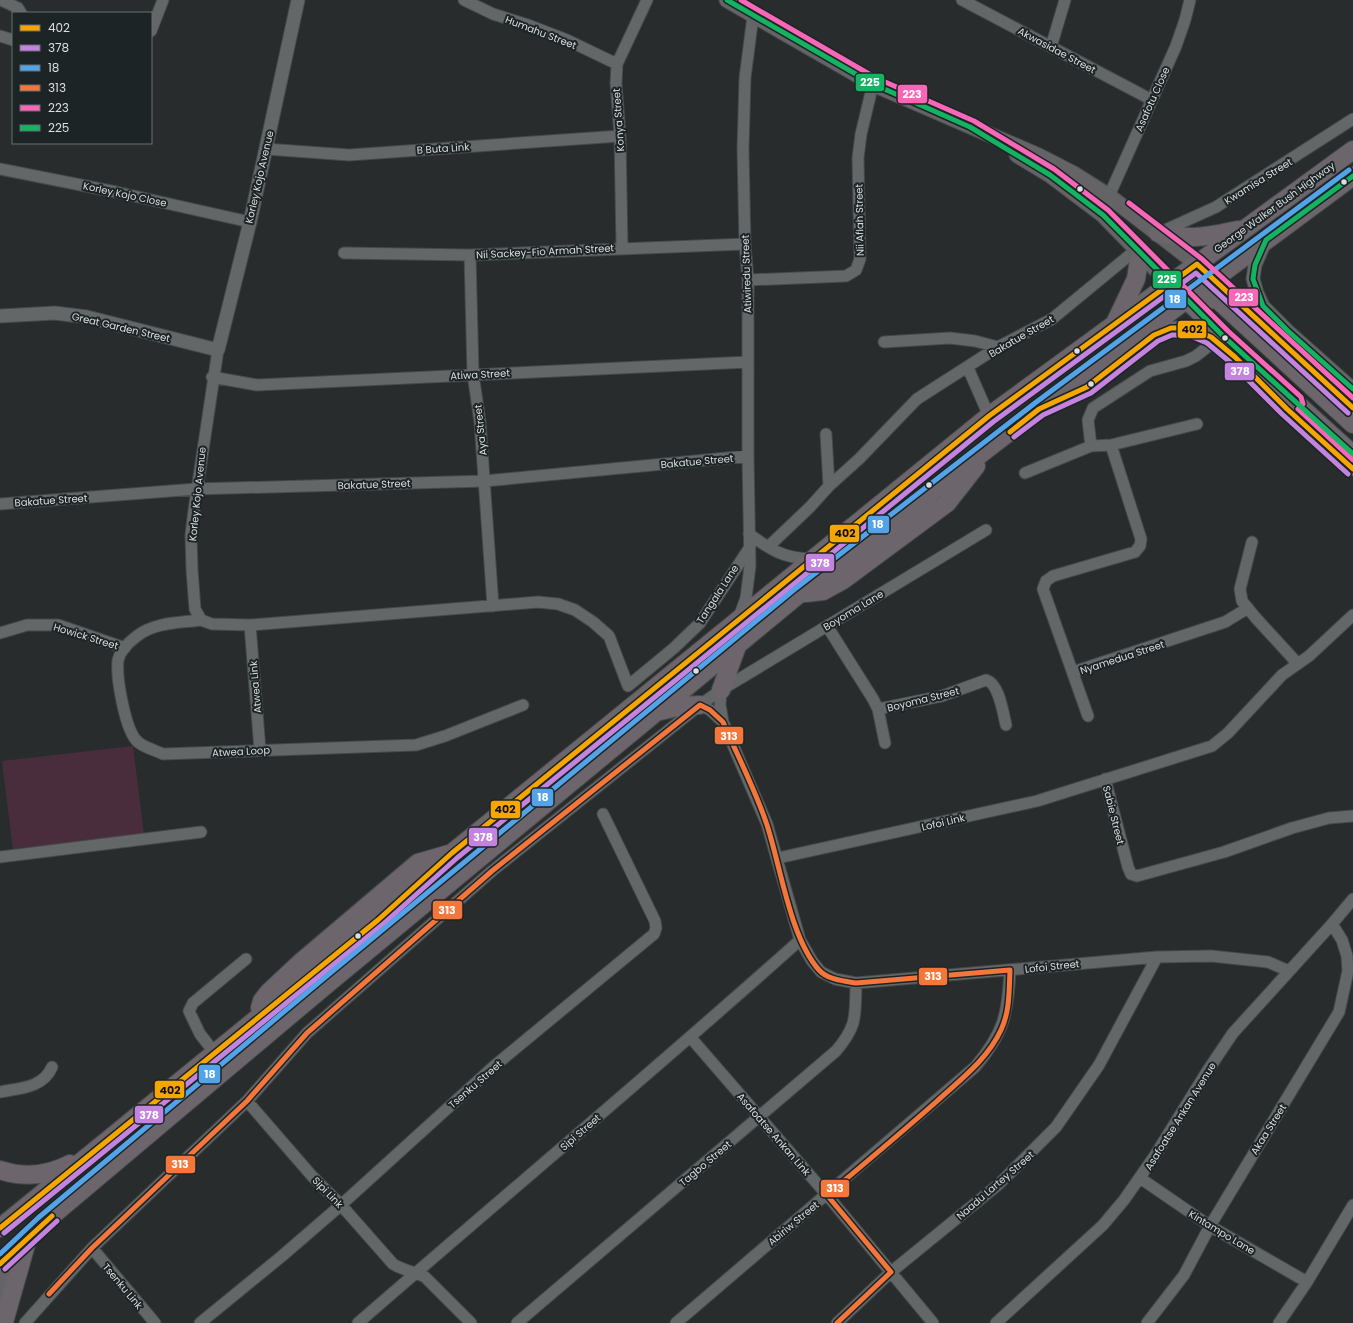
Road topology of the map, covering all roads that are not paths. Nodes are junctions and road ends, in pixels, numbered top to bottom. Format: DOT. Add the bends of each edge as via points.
graph roads {
  1 [pos="1,0"];
  2 [pos="163,0"];
  3 [pos="298,0"];
  4 [pos="464,0"];
  5 [pos="647,0"];
  6 [pos="729,0"];
  7 [pos="962,0"];
  8 [pos="1065,0"];
  9 [pos="1190,0"];
  10 [pos="20,12"];
  11 [pos="753,16"];
  12 [pos="152,28"];
  13 [pos="0,36"];
  14 [pos="12,40"];
  15 [pos="1051,47"];
  16 [pos="618,64"];
  17 [pos="873,84"];
  18 [pos="1152,100"];
  19 [pos="1353,119"];
  20 [pos="970,126"];
  21 [pos="620,136"];
  22 [pos="266,149"];
  23 [pos="1353,150"];
  24 [pos="0,169"];
  25 [pos="1353,176"];
  26 [pos="1109,196"];
  27 [pos="250,222"];
  28 [pos="1246,228"];
  29 [pos="1158,234"];
  30 [pos="1266,240"];
  31 [pos="745,244"];
  32 [pos="622,247"];
  33 [pos="1139,251"];
  34 [pos="344,253"];
  35 [pos="470,255"];
  36 [pos="1197,264"];
  37 [pos="748,280"];
  38 [pos="1209,283"];
  39 [pos="1170,284"];
  40 [pos="1187,300"];
  41 [pos="1219,300"];
  42 [pos="1203,315"];
  43 [pos="0,316"];
  44 [pos="1115,325"];
  45 [pos="1215,341"];
  46 [pos="884,342"];
  47 [pos="998,347"];
  48 [pos="218,350"];
  49 [pos="748,362"];
  50 [pos="968,368"];
  51 [pos="473,374"];
  52 [pos="212,377"];
  53 [pos="1353,389"];
  54 [pos="1292,406"];
  55 [pos="1353,408"];
  56 [pos="1039,409"];
  57 [pos="989,416"];
  58 [pos="1197,424"];
  59 [pos="1353,424"];
  60 [pos="826,434"];
  61 [pos="1111,445"];
  62 [pos="1091,446"];
  63 [pos="1353,454"];
  64 [pos="748,456"];
  65 [pos="1353,469"];
  66 [pos="1025,473"];
  67 [pos="485,481"];
  68 [pos="829,486"];
  69 [pos="196,489"];
  70 [pos="1,501"];
  71 [pos="986,530"];
  72 [pos="749,534"];
  73 [pos="1252,542"];
  74 [pos="750,547"];
  75 [pos="768,547"];
  76 [pos="811,560"];
  77 [pos="493,606"];
  78 [pos="1248,608"];
  79 [pos="1353,615"];
  80 [pos="201,620"];
  81 [pos="738,620"];
  82 [pos="250,625"];
  83 [pos="827,626"];
  84 [pos="0,633"];
  85 [pos="738,645"];
  86 [pos="124,648"];
  87 [pos="1298,664"];
  88 [pos="1073,672"];
  89 [pos="721,690"];
  90 [pos="523,705"];
  91 [pos="700,705"];
  92 [pos="878,710"];
  93 [pos="655,712"];
  94 [pos="1088,716"];
  95 [pos="723,722"];
  96 [pos="1006,725"];
  97 [pos="884,744"];
  98 [pos="260,750"];
  99 [pos="1105,779"];
  100 [pos="603,814"];
  101 [pos="1353,816"];
  102 [pos="201,832"];
  103 [pos="0,857"];
  104 [pos="778,858"];
  105 [pos="1353,898"];
  106 [pos="1332,924"];
  107 [pos="800,940"];
  108 [pos="1157,957"];
  109 [pos="246,959"];
  110 [pos="1010,970"];
  111 [pos="1289,971"];
  112 [pos="856,983"];
  113 [pos="691,1038"];
  114 [pos="214,1052"];
  115 [pos="52,1067"];
  116 [pos="0,1092"];
  117 [pos="247,1101"];
  118 [pos="759,1117"];
  119 [pos="94,1152"];
  120 [pos="0,1170"];
  121 [pos="1140,1178"];
  122 [pos="827,1196"];
  123 [pos="341,1205"];
  124 [pos="1353,1205"];
  125 [pos="1210,1226"];
  126 [pos="0,1228"];
  127 [pos="27,1240"];
  128 [pos="92,1248"];
  129 [pos="0,1263"];
  130 [pos="416,1272"];
  131 [pos="891,1272"];
  132 [pos="1307,1282"];
  133 [pos="4,1322"];
  134 [pos="25,1323"];
  135 [pos="154,1323"];
  136 [pos="200,1323"];
  137 [pos="358,1323"];
  138 [pos="471,1323"];
  139 [pos="517,1323"];
  140 [pos="676,1323"];
  141 [pos="837,1323"];
  142 [pos="933,1323"];
  143 [pos="996,1323"];
  144 [pos="1147,1323"];
  145 [pos="1279,1323"];
  1 -- 10 [label="street" via="18,8"];
  2 -- 12 [label="street"];
  3 -- 22 [label="street, Korley Kojo Avenue"];
  4 -- 16 [label="street, Humahu Street" via="493,14 567,40"];
  5 -- 16 [label="street, Konya Street"];
  6 -- 11 [label="main road"];
  7 -- 15 [label="street, Akwasidae Street"];
  8 -- 15 [label="street"];
  9 -- 18 [label="street, Asafotu Close" via="1186,20"];
  11 -- 17 [label="main road"];
  11 -- 31 [label="street, Atiwiredu Street" via="745,78"];
  13 -- 14 [label="street"];
  15 -- 18 [label="street, Akwasidae Street"];
  16 -- 21 [label="street, Konya Street" via="616,83"];
  17 -- 20 [label="main road"];
  17 -- 37 [label="street, Nii Aflah Street" via="858,158 860,260 856,270 846,276"];
  18 -- 26 [label="street, Asafotu Close"];
  19 -- 29 [label="street, Kwamisa Street" via="1216,207"];
  20 -- 26 [label="main road" via="1039,156"];
  20 -- 33 [label="main road" via="1050,175 1103,215"];
  21 -- 22 [label="street, B Buta Link" via="349,155"];
  21 -- 32 [label="street, Konya Street"];
  22 -- 27 [label="street, Korley Kojo Avenue"];
  23 -- 28 [label="highway, George Walker Bush Highway"];
  24 -- 27 [label="street, Korley Kojo Close"];
  25 -- 30 [label="highway"];
  26 -- 29 [label="main road"];
  27 -- 48 [label="street, Korley Kojo Avenue"];
  28 -- 29 [label="highway" via="1200,238"];
  28 -- 36 [label="highway, George Walker Bush Highway"];
  29 -- 36 [label="main road"];
  30 -- 38 [label="highway"];
  30 -- 53 [label="street" via="1255,265 1253,279 1263,306"];
  31 -- 32 [label="street, Nii Sackey-Fio Armah Street"];
  31 -- 37 [label="street, Atiwiredu Street"];
  32 -- 35 [label="street, Nii Sackey-Fio Armah Street"];
  33 -- 39 [label="main road"];
  33 -- 44 [label="highway" via="1136,278"];
  33 -- 47 [label="street, Bakatue Street" via="1052,319"];
  34 -- 35 [label="street, Nii Sackey-Fio Armah Street"];
  35 -- 51 [label="street, Aya Street"];
  36 -- 38 [label="main road"];
  36 -- 39 [label="highway, George Walker Bush Highway"];
  37 -- 49 [label="street, Atiwiredu Street"];
  38 -- 39 [label="highway"];
  38 -- 40 [label="highway"];
  38 -- 41 [label="highway"];
  38 -- 55 [label="main road"];
  39 -- 40 [label="main road"];
  39 -- 44 [label="highway, George Walker Bush Highway"];
  40 -- 42 [label="main road"];
  40 -- 56 [label="highway"];
  41 -- 42 [label="highway" via="1209,299 1204,302"];
  41 -- 59 [label="highway"];
  42 -- 54 [label="main road"];
  43 -- 48 [label="street, Great Garden Street" via="55,313 87,317"];
  44 -- 57 [label="highway, George Walker Bush Highway"];
  45 -- 54 [label="street"];
  45 -- 56 [label="street" via="1201,331 1172,328 1154,335 1087,387 1064,400"];
  45 -- 62 [label="street" via="1186,361 1150,371 1094,408 1088,420"];
  46 -- 47 [label="street" via="950,338"];
  47 -- 50 [label="street, Bakatue Street"];
  48 -- 52 [label="street, Korley Kojo Avenue"];
  49 -- 51 [label="street, Atiwa Street"];
  49 -- 64 [label="street, Atiwiredu Street"];
  50 -- 57 [label="street"];
  50 -- 68 [label="street, Bakatue Street" via="917,399 860,459"];
  51 -- 52 [label="street, Atiwa Street" via="257,385"];
  51 -- 67 [label="street, Aya Street"];
  52 -- 69 [label="street, Korley Kojo Avenue"];
  54 -- 63 [label="main road"];
  54 -- 65 [label="street"];
  56 -- 85 [label="highway" via="993,445 946,504 843,580 823,590 799,594"];
  57 -- 76 [label="highway, George Walker Bush Highway"];
  58 -- 61 [label="street"];
  60 -- 68 [label="street"];
  61 -- 62 [label="street"];
  61 -- 88 [label="street, Nyamedua Street" via="1141,539 1140,546 1135,552 1053,576 1046,581 1043,589"];
  62 -- 66 [label="street"];
  64 -- 67 [label="street, Bakatue Street"];
  64 -- 72 [label="street, Atiwiredu Street"];
  67 -- 69 [label="street, Bakatue Street"];
  67 -- 77 [label="street, Aya Street"];
  68 -- 75 [label="street, Bakatue Street"];
  69 -- 70 [label="street, Bakatue Street"];
  69 -- 80 [label="street, Korley Kojo Avenue" via="192,570 195,609"];
  71 -- 83 [label="street, Boyoma Lane"];
  72 -- 74 [label="street, Atiwiredu Street"];
  72 -- 75 [label="street"];
  73 -- 78 [label="street" via="1240,589 1242,601"];
  74 -- 77 [label="street, Tangala Lane" via="700,623 628,686 609,636 575,610 558,604 538,602"];
  74 -- 81 [label="street, Atiwiredu Street" via="749,581"];
  75 -- 76 [label="street" via="786,556"];
  76 -- 81 [label="highway, George Walker Bush Highway"];
  77 -- 82 [label="street"];
  78 -- 87 [label="street"];
  78 -- 88 [label="street, Nyamedua Street" via="1225,622"];
  79 -- 87 [label="street, Sabie Street" via="1337,632"];
  80 -- 82 [label="street" via="212,624"];
  80 -- 86 [label="street" via="155,626 137,636"];
  81 -- 114 [label="highway, George Walker Bush Highway" via="452,853 378,920"];
  82 -- 98 [label="street, Atwea Link"];
  83 -- 89 [label="street, Boyoma Lane"];
  83 -- 92 [label="street, Boyoma Street"];
  84 -- 86 [label="street, Howick Street" via="27,625 58,625"];
  85 -- 89 [label="highway"];
  85 -- 93 [label="highway"];
  86 -- 98 [label="street, Atwea Loop" via="118,660 119,679 127,722 138,742 163,754"];
  87 -- 99 [label="street, Sabie Street" via="1282,675 1228,733 1212,746"];
  88 -- 94 [label="street"];
  89 -- 91 [label="street, Boyoma Lane"];
  89 -- 95 [label="street, Lofoi Street"];
  90 -- 98 [label="street, Atwea Loop" via="416,745"];
  91 -- 93 [label="highway"];
  91 -- 95 [label="street, Lofoi Street"];
  91 -- 117 [label="street, Boyoma Lane" via="492,871 387,962 307,1033"];
  92 -- 96 [label="street, Boyoma Street" via="942,696 986,680 995,687"];
  92 -- 97 [label="street, Boyoma Street"];
  93 -- 127 [label="highway" via="321,989 43,1223"];
  95 -- 104 [label="street, Lofoi Street" via="767,824"];
  99 -- 101 [label="street, Sabie Street" via="1128,867 1131,874 1137,876 1224,852 1292,828 1329,818"];
  99 -- 104 [label="street, Lofoi Link" via="1037,801"];
  100 -- 123 [label="street, Tsenku Street" via="655,921 654,934 493,1067"];
  102 -- 103 [label="street"];
  104 -- 107 [label="street, Lofoi Street"];
  105 -- 106 [label="street, Asafoatse Ankan Avenue"];
  106 -- 111 [label="street, Asafoatse Ankan Avenue"];
  106 -- 125 [label="street, Akaa Street" via="1348,956 1348,971 1339,1012"];
  107 -- 112 [label="street, Lofoi Street" via="821,972 835,980"];
  107 -- 113 [label="street, Sipi Street"];
  108 -- 110 [label="street, Lofoi Street"];
  108 -- 111 [label="street, Lofoi Street" via="1211,956 1250,959 1268,962"];
  108 -- 131 [label="street, Naadu Lartey Street" via="1099,1066 1056,1127 999,1184"];
  109 -- 114 [label="street" via="193,1003 189,1011 200,1034"];
  110 -- 112 [label="street, Lofoi Street"];
  110 -- 122 [label="street, Abiriw Street" via="1008,1004 1001,1029 988,1051 975,1067"];
  111 -- 121 [label="street, Asafoatse Ankan Avenue" via="1233,1033"];
  112 -- 118 [label="street, Tagbo Street" via="856,1020 849,1036 836,1051"];
  113 -- 118 [label="street, Asafoatse Ankan Link"];
  113 -- 130 [label="street, Sipi Street"];
  114 -- 119 [label="highway, George Walker Bush Highway"];
  115 -- 116 [label="street" via="43,1081"];
  117 -- 123 [label="street, Sipi Link" via="312,1176"];
  117 -- 128 [label="street, Boyoma Lane"];
  118 -- 122 [label="street, Asafoatse Ankan Link"];
  118 -- 139 [label="street, Tagbo Street"];
  119 -- 120 [label="highway" via="40,1176"];
  119 -- 126 [label="highway, George Walker Bush Highway"];
  121 -- 125 [label="street, Kintampo Lane"];
  121 -- 143 [label="street, Asafoatse Ankan Avenue" via="1103,1225"];
  122 -- 131 [label="street, Asafoatse Ankan Link"];
  122 -- 140 [label="street, Abiriw Street"];
  123 -- 130 [label="street, Sipi Link" via="393,1264 403,1270"];
  123 -- 136 [label="street, Tsenku Street"];
  124 -- 132 [label="street"];
  125 -- 132 [label="street, Kintampo Lane"];
  125 -- 144 [label="street, Akaa Street" via="1184,1275"];
  127 -- 129 [label="highway"];
  127 -- 133 [label="highway"];
  128 -- 134 [label="street, Boyoma Lane"];
  128 -- 135 [label="street, Tsenku Link"];
  129 -- 133 [label="main road" via="5,1302"];
  130 -- 137 [label="street, Sipi Street"];
  130 -- 138 [label="street" via="437,1288"];
  131 -- 141 [label="street, Naadu Lartey Street"];
  131 -- 142 [label="street, Asafoatse Ankan Link"];
  132 -- 145 [label="street"];
}
